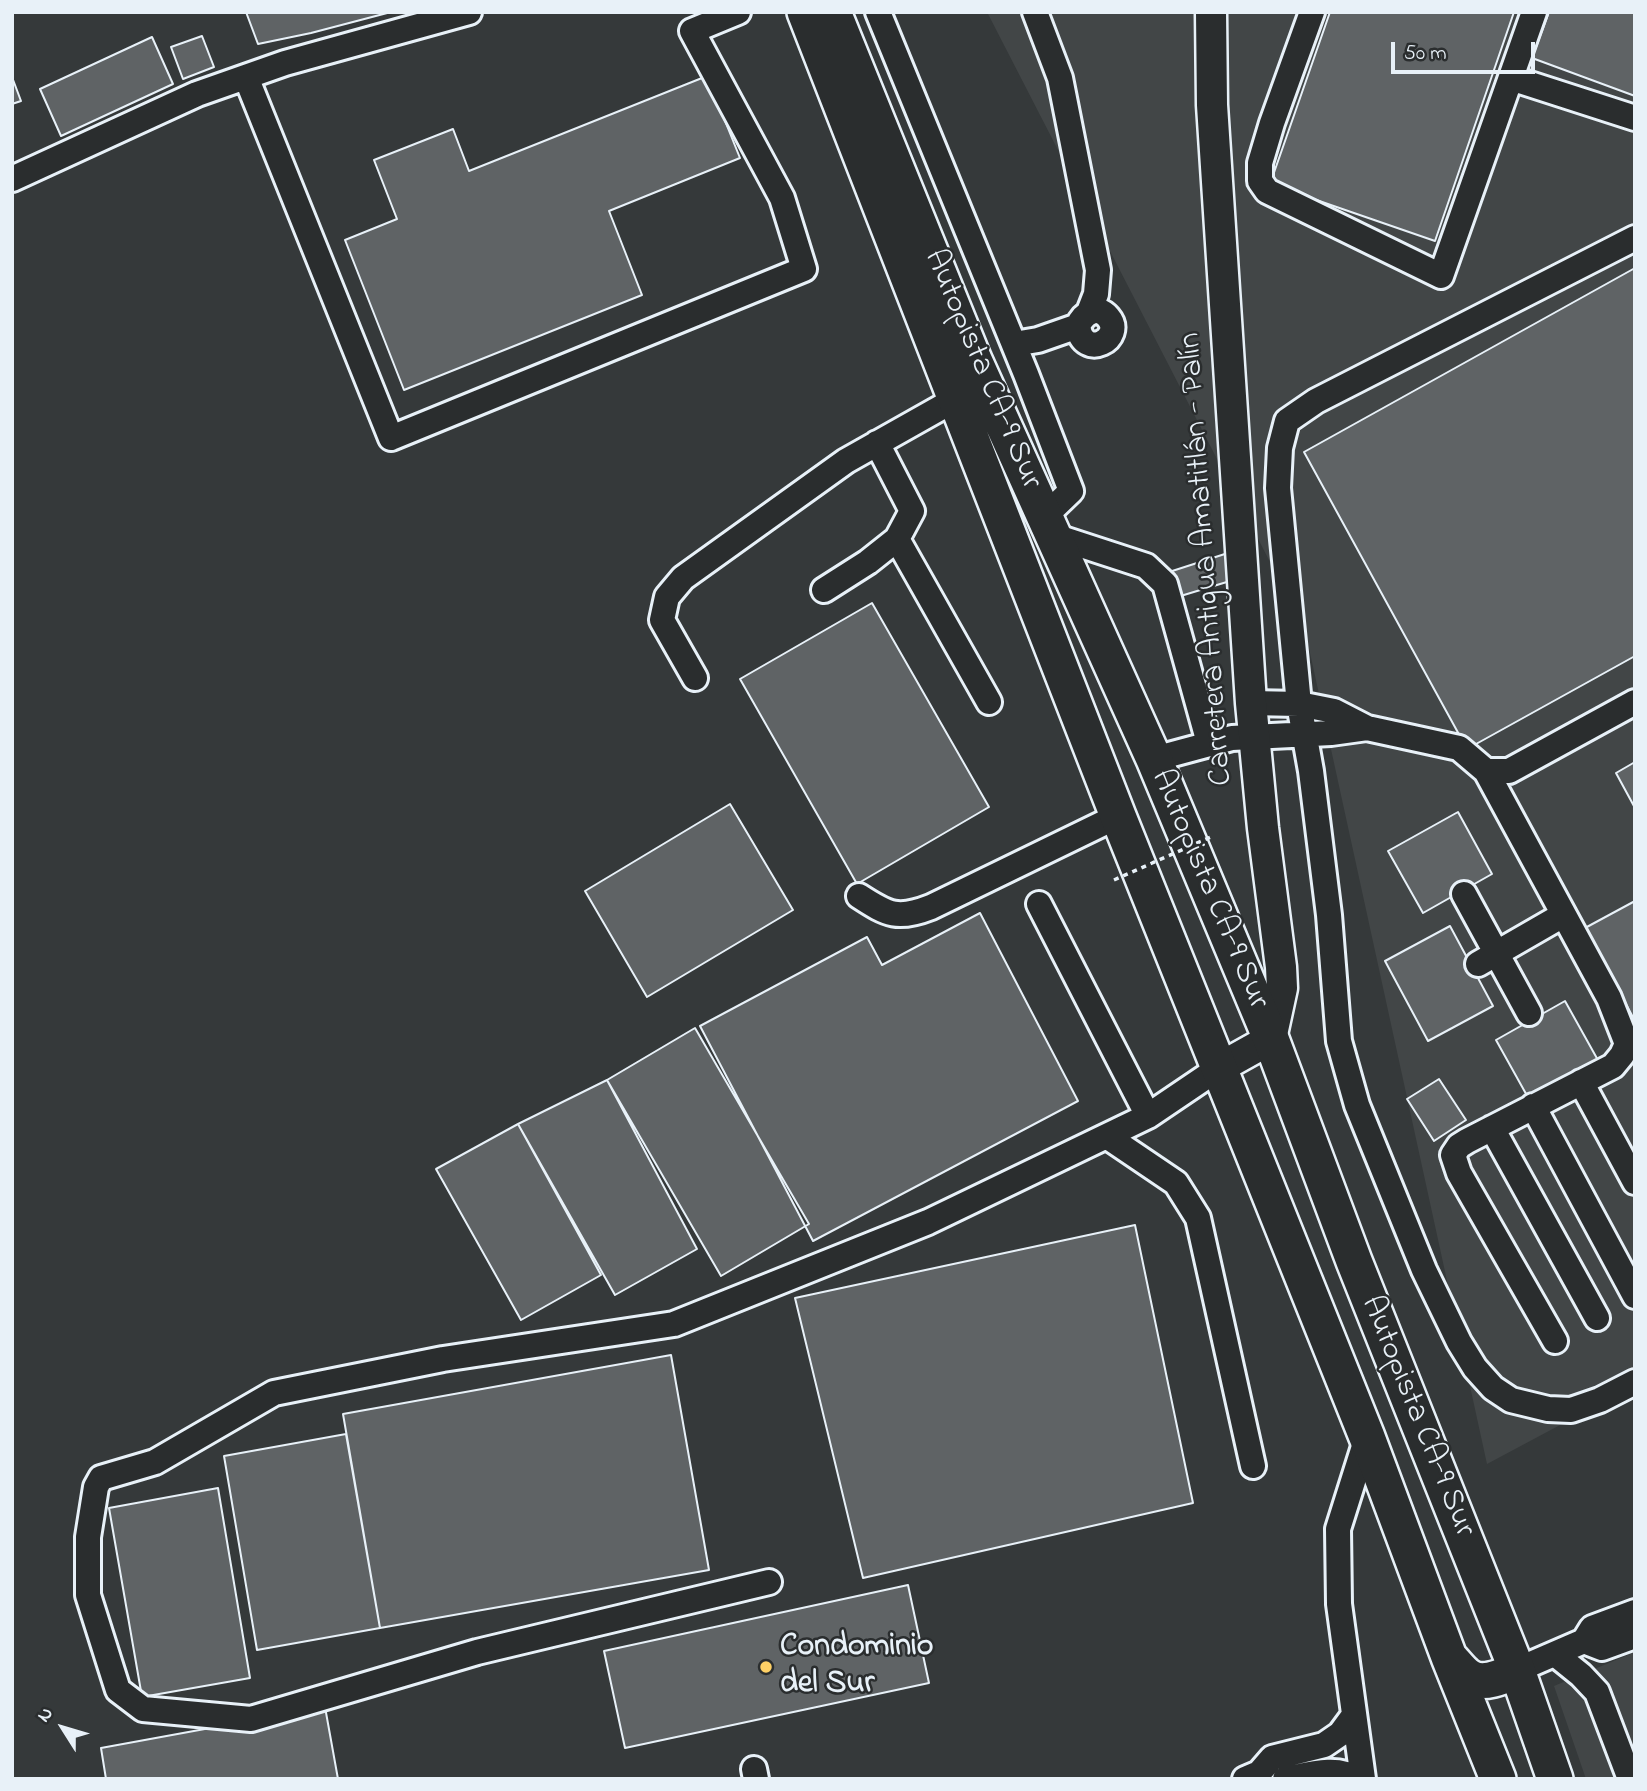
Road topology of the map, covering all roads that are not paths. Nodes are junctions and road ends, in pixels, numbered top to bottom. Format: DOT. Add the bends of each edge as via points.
graph roads {
  1 [pos="469,12"];
  2 [pos="738,12"];
  3 [pos="805,12"];
  4 [pos="833,12"];
  5 [pos="878,12"];
  6 [pos="1035,12"];
  7 [pos="1211,12"];
  8 [pos="1312,12"];
  9 [pos="1534,12"];
  10 [pos="246,77"];
  11 [pos="1511,78"];
  12 [pos="1635,118"];
  13 [pos="12,179"];
  14 [pos="1635,238"];
  15 [pos="1091,325"];
  16 [pos="1014,344"];
  17 [pos="1026,374"];
  18 [pos="956,400"];
  19 [pos="877,443"];
  20 [pos="1049,526"];
  21 [pos="897,539"];
  22 [pos="824,590"];
  23 [pos="695,678"];
  24 [pos="989,702"];
  25 [pos="1635,702"];
  26 [pos="1251,703"];
  27 [pos="1299,704"];
  28 [pos="1367,728"];
  29 [pos="1303,734"];
  30 [pos="1254,736"];
  31 [pos="1209,743"];
  32 [pos="1154,758"];
  33 [pos="1486,771"];
  34 [pos="1118,816"];
  35 [pos="1464,894"];
  36 [pos="859,896"];
  37 [pos="1040,904"];
  38 [pos="1563,915"];
  39 [pos="1487,959"];
  40 [pos="1529,1013"];
  41 [pos="1271,1039"];
  42 [pos="1219,1068"];
  43 [pos="1581,1082"];
  44 [pos="1533,1106"];
  45 [pos="1147,1116"];
  46 [pos="1492,1128"];
  47 [pos="1108,1137"];
  48 [pos="1635,1182"];
  49 [pos="1635,1296"];
  50 [pos="1597,1318"];
  51 [pos="1555,1341"];
  52 [pos="1635,1382"];
  53 [pos="1367,1437"];
  54 [pos="1253,1466"];
  55 [pos="769,1582"];
  56 [pos="1635,1612"];
  57 [pos="1635,1636"];
  58 [pos="1584,1640"];
  59 [pos="1555,1654"];
  60 [pos="1449,1657"];
  61 [pos="1517,1670"];
  62 [pos="1354,1715"];
  63 [pos="1259,1777"];
  64 [pos="1285,1779"];
  65 [pos="1356,1779"];
  66 [pos="1363,1779"];
  67 [pos="1498,1779"];
  68 [pos="1555,1779"];
  69 [pos="1630,1779"];
  1 -- 10 [label="street"];
  2 -- 10 [label="street" via="692,31 782,198 804,269 391,438"];
  3 -- 18 [label="highway, Autopista CA-9 Sur"];
  4 -- 20 [label="highway, Autopista CA-9 Sur" via="974,360"];
  5 -- 16 [label="street"];
  6 -- 15 [label="street" via="1059,78 1098,270"];
  7 -- 26 [label="main road, Carretera Antigua Amatitlán - Palín" via="1212,105"];
  8 -- 11 [label="street" via="1272,123 1260,163 1260,181 1267,191 1441,276"];
  9 -- 11 [label="street"];
  10 -- 13 [label="street" via="197,94"];
  11 -- 12 [label="street"];
  14 -- 27 [label="street" via="1316,401 1287,421 1278,488"];
  15 -- 16 [label="street"];
  15 -- 17 [label="street" via="1039,359"];
  16 -- 17 [label="street"];
  17 -- 20 [label="street" via="1071,491"];
  18 -- 19 [label="street"];
  18 -- 34 [label="highway, Autopista CA-9 Sur"];
  19 -- 21 [label="street" via="912,511"];
  19 -- 23 [label="street" via="683,578 667,597 662,620"];
  20 -- 31 [label="street" via="1146,566 1165,584"];
  20 -- 32 [label="highway, Autopista CA-9 Sur"];
  21 -- 22 [label="street"];
  21 -- 24 [label="street"];
  25 -- 33 [label="street" via="1509,771"];
  26 -- 27 [label="street"];
  26 -- 30 [label="main road, Carretera Antigua Amatitlán - Palín"];
  27 -- 28 [label="street" via="1334,711"];
  27 -- 29 [label="street"];
  28 -- 29 [label="street"];
  28 -- 33 [label="street" via="1459,748"];
  29 -- 30 [label="street"];
  29 -- 52 [label="street" via="1329,915 1339,1041 1357,1105 1424,1270 1459,1342 1493,1388 1511,1400 1548,1409 1572,1410"];
  30 -- 31 [label="street"];
  30 -- 41 [label="main road, Carretera Antigua Amatitlán - Palín" via="1283,988"];
  31 -- 32 [label="street"];
  32 -- 41 [label="highway, Autopista CA-9 Sur"];
  33 -- 38 [label="street"];
  34 -- 36 [label="street" via="911,915 893,915"];
  34 -- 42 [label="highway, Autopista CA-9 Sur"];
  35 -- 39 [label="street"];
  37 -- 45 [label="street"];
  38 -- 39 [label="street"];
  38 -- 43 [label="street" via="1609,998 1627,1044 1613,1066"];
  39 -- 40 [label="street"];
  41 -- 42 [label="main road"];
  41 -- 61 [label="highway, Autopista CA-9 Sur"];
  42 -- 45 [label="street"];
  42 -- 53 [label="highway, Autopista CA-9 Sur"];
  43 -- 44 [label="street"];
  43 -- 48 [label="street"];
  44 -- 46 [label="street"];
  44 -- 49 [label="street"];
  45 -- 47 [label="street"];
  46 -- 50 [label="street"];
  46 -- 51 [label="street" via="1454,1151 1455,1167"];
  47 -- 54 [label="street" via="1176,1184 1198,1217"];
  47 -- 55 [label="street" via="928,1223 674,1324 443,1359 274,1393 155,1462 101,1478 88,1537 89,1595 118,1690 143,1709 251,1719 477,1652"];
  53 -- 60 [label="highway, Autopista CA-9 Sur"];
  53 -- 62 [label="street" via="1338,1529 1339,1604"];
  56 -- 58 [label="street" via="1592,1628"];
  57 -- 58 [label="street" via="1602,1648"];
  58 -- 59 [label="street"];
  59 -- 61 [label="street"];
  59 -- 69 [label="street" via="1597,1692"];
  60 -- 61 [label="highway" via="1477,1680 1496,1679"];
  60 -- 67 [label="highway, Autopista CA-9 Sur"];
  61 -- 68 [label="highway, Autopista CA-9 Sur"];
  62 -- 63 [label="street" via="1340,1734 1324,1745 1272,1759"];
  62 -- 66 [label="street"];
  64 -- 65 [label="street" via="1330,1772 1348,1773"];
}
